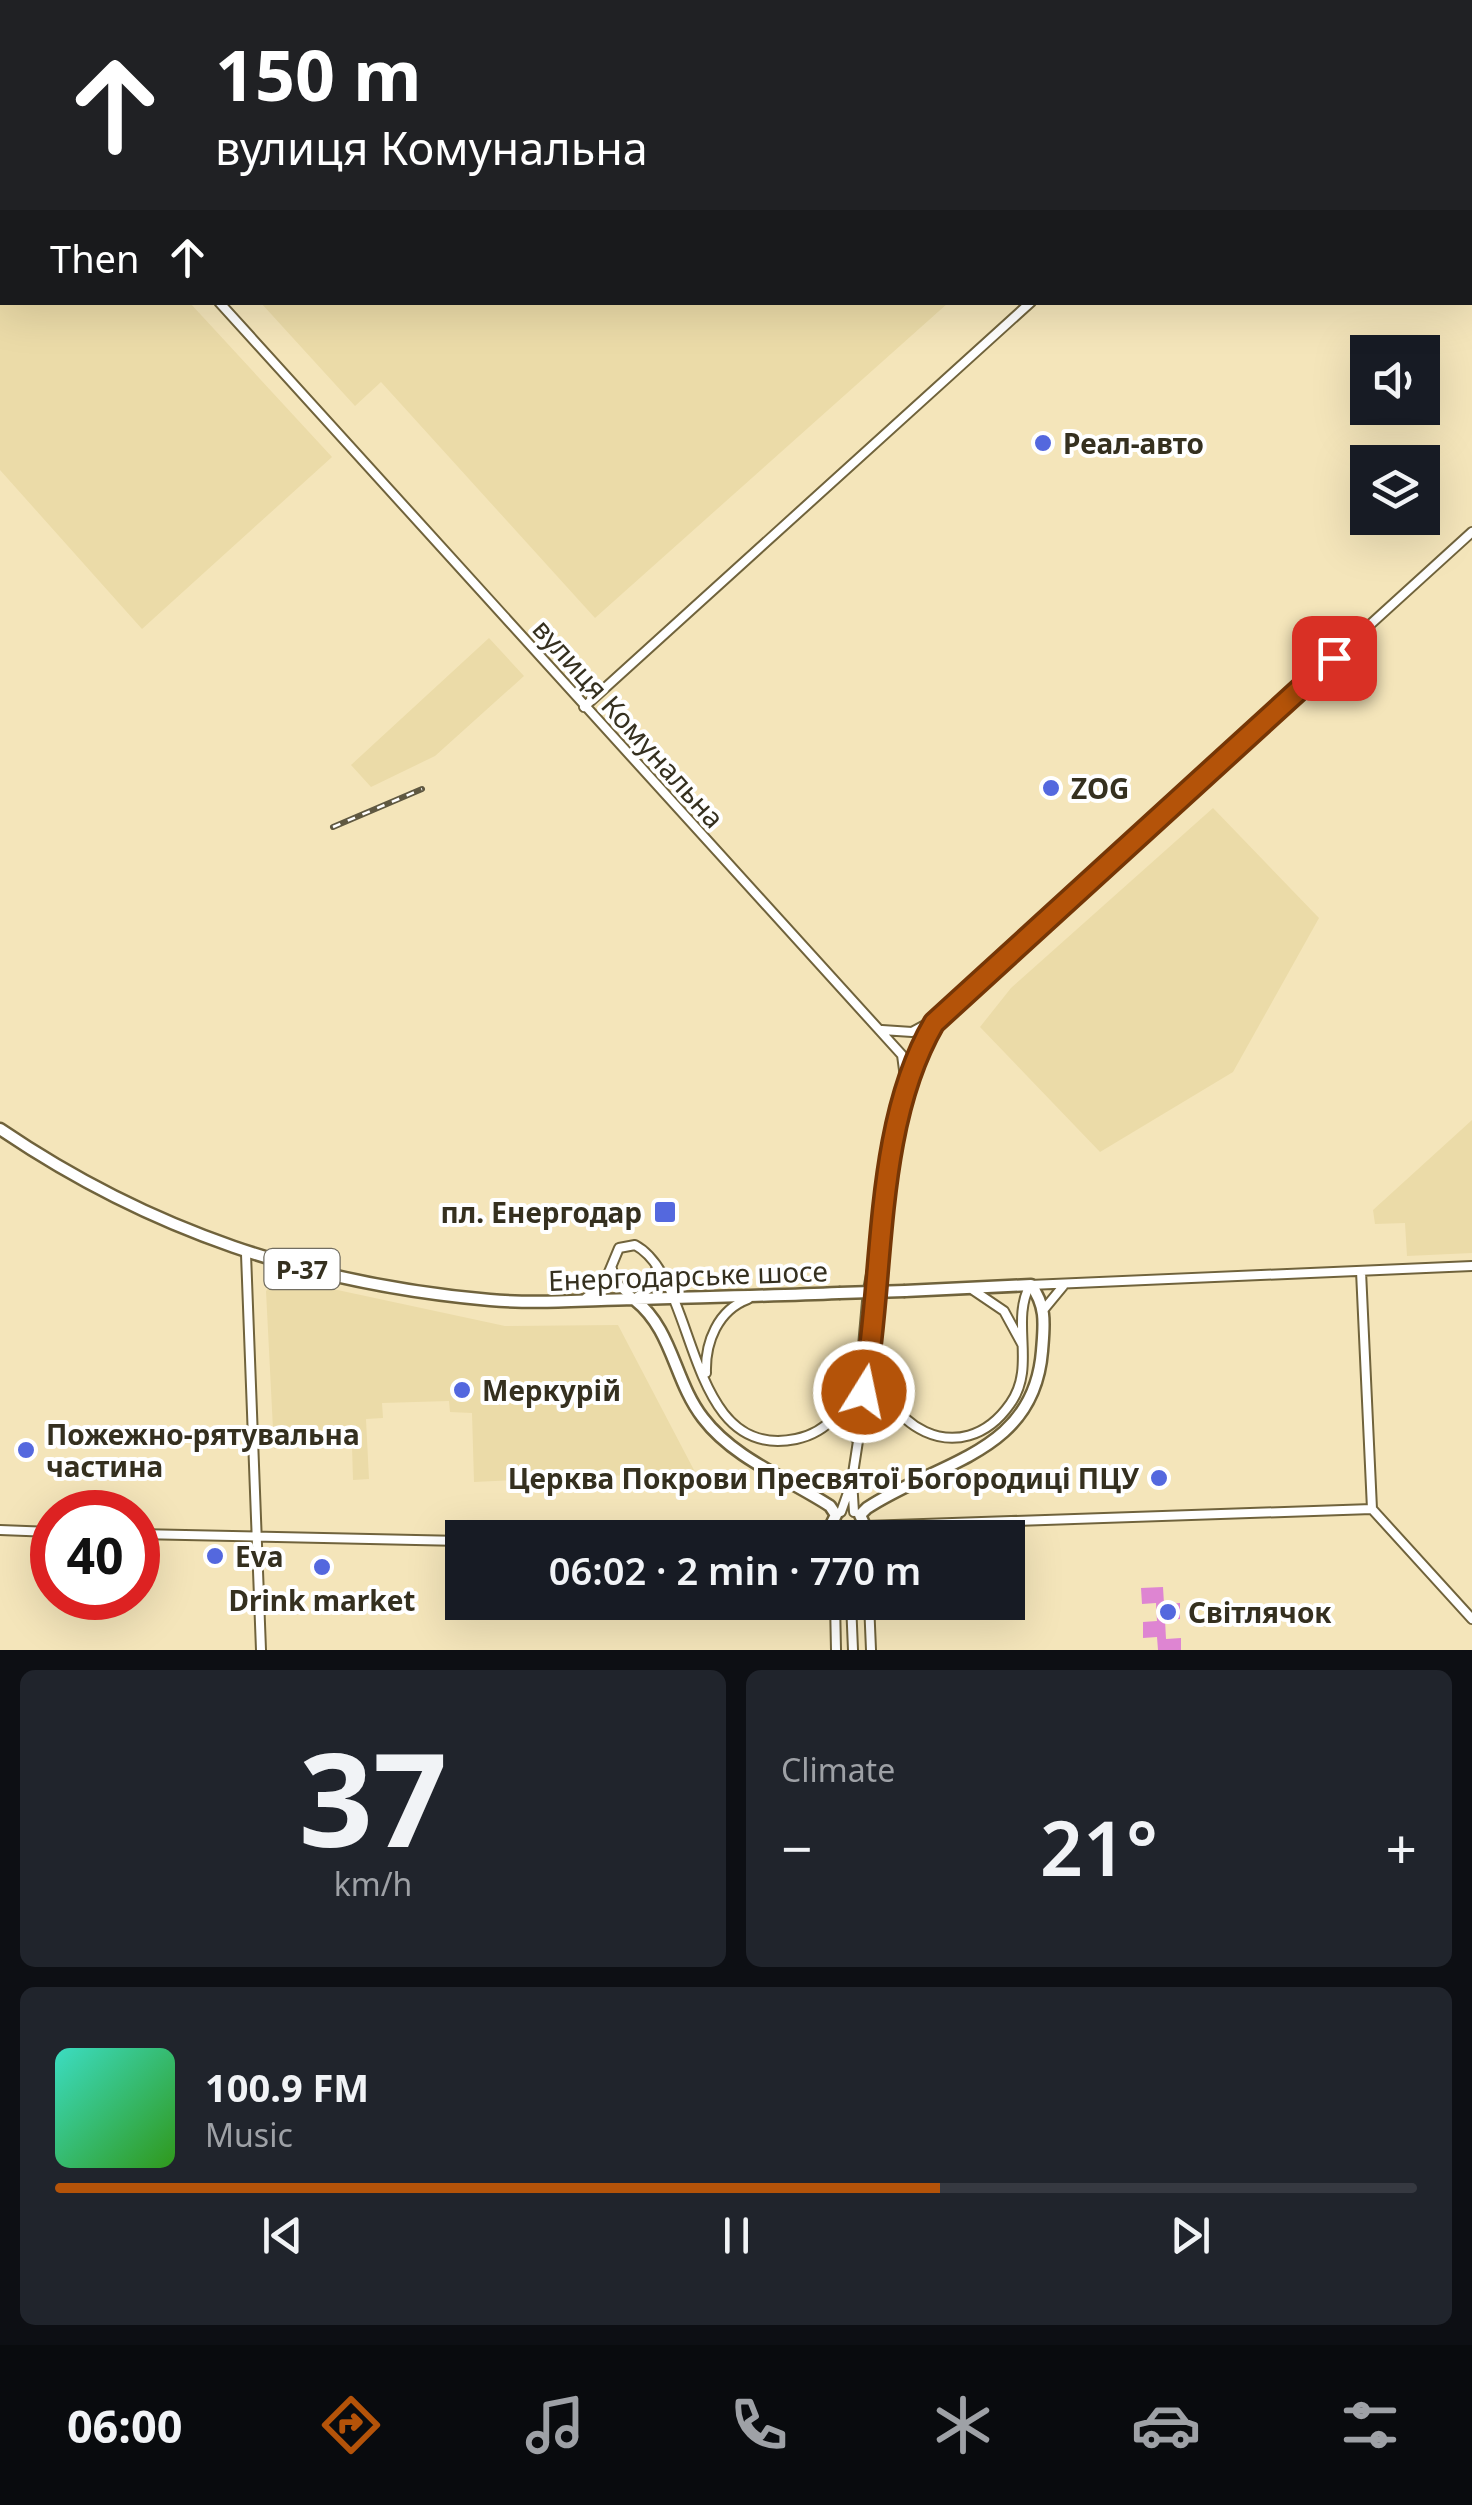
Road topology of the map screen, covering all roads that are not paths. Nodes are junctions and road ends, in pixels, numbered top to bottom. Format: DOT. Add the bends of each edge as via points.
graph roads {
  1 [pos="222,305"];
  2 [pos="1028,305"];
  3 [pos="1472,532"];
  4 [pos="584,707"];
  5 [pos="942,1014"];
  6 [pos="878,1028"];
  7 [pos="905,1093"];
  8 [pos="0,1129"];
  9 [pos="884,1209"];
  10 [pos="246,1254"];
  11 [pos="612,1264"];
  12 [pos="1472,1266"];
  13 [pos="655,1267"];
  14 [pos="1361,1271"];
  15 [pos="1067,1283"];
  16 [pos="1032,1285"];
  17 [pos="969,1288"];
  18 [pos="757,1296"];
  19 [pos="671,1298"];
  20 [pos="634,1299"];
  21 [pos="579,1301"];
  22 [pos="1044,1314"];
  23 [pos="1024,1319"];
  24 [pos="681,1323"];
  25 [pos="876,1324"];
  26 [pos="661,1328"];
  27 [pos="1025,1356"];
  28 [pos="860,1376"];
  29 [pos="708,1387"];
  30 [pos="829,1423"];
  31 [pos="857,1440"];
  32 [pos="852,1480"];
  33 [pos="1372,1509"];
  34 [pos="838,1514"];
  35 [pos="836,1520"];
  36 [pos="849,1520"];
  37 [pos="861,1520"];
  38 [pos="867,1520"];
  39 [pos="1025,1521"];
  40 [pos="0,1530"];
  41 [pos="30,1531"];
  42 [pos="160,1534"];
  43 [pos="258,1536"];
  44 [pos="445,1541"];
  45 [pos="1472,1619"];
  46 [pos="835,1620"];
  47 [pos="852,1620"];
  48 [pos="870,1620"];
  49 [pos="261,1650"];
  50 [pos="836,1650"];
  51 [pos="853,1650"];
  52 [pos="871,1650"];
  1 -- 4 [label="street, вулиця Комунальна"];
  2 -- 4 [label="street"];
  3 -- 5 [label="street"];
  4 -- 6 [label="street, вулиця Комунальна"];
  5 -- 6 [label="street" via="912,1032"];
  5 -- 7 [label="street" via="916,1057"];
  6 -- 7 [label="street, вулиця Комунальна" via="906,1063"];
  7 -- 9 [label="street, вулиця Комунальна"];
  8 -- 10 [label="main road, Енергодарське шосе / Р-37" via="126,1203"];
  9 -- 25 [label="street"];
  9 -- 28 [label="street"];
  10 -- 21 [label="main road, Енергодарське шосе / Р-37" via="447,1295"];
  10 -- 43 [label="street"];
  11 -- 13 [label="street" via="620,1248 635,1245"];
  11 -- 20 [label="street" via="616,1282"];
  11 -- 21 [label="street" via="600,1289"];
  12 -- 14 [label="street, Енергодарське шосе"];
  13 -- 19 [label="street"];
  13 -- 20 [label="street" via="650,1288"];
  14 -- 15 [label="street, Енергодарське шосе"];
  14 -- 33 [label="street"];
  15 -- 16 [label="street, Енергодарське шосе"];
  15 -- 22 [label="street"];
  16 -- 17 [label="main road, Енергодарське шосе / Р-37"];
  16 -- 22 [label="main road"];
  16 -- 23 [label="street"];
  17 -- 18 [label="main road, Енергодарське шосе / Р-37, bridge"];
  17 -- 27 [label="street" via="1004,1311"];
  18 -- 19 [label="main road, Енергодарське шосе / Р-37"];
  18 -- 29 [label="street" via="735,1306 715,1329 706,1361"];
  19 -- 20 [label="main road, Енергодарське шосе / Р-37"];
  19 -- 24 [label="street"];
  20 -- 21 [label="main road, Енергодарське шосе / Р-37"];
  20 -- 26 [label="main road"];
  22 -- 23 [label="street"];
  22 -- 38 [label="main road" via="1037,1383 1018,1420 990,1444 885,1497"];
  23 -- 27 [label="street"];
  24 -- 26 [label="street"];
  24 -- 29 [label="street"];
  25 -- 27 [label="street" via="876,1370 884,1396 906,1422 934,1434 964,1434 996,1419 1018,1390"];
  25 -- 31 [label="street"];
  26 -- 34 [label="main road" via="710,1427"];
  28 -- 30 [label="street"];
  28 -- 31 [label="street"];
  29 -- 30 [label="street" via="731,1421 758,1437 793,1440"];
  30 -- 31 [label="street" via="846,1425"];
  31 -- 32 [label="street"];
  32 -- 34 [label="street"];
  32 -- 37 [label="street"];
  33 -- 39 [label="street"];
  33 -- 45 [label="street"];
  34 -- 35 [label="main road"];
  34 -- 36 [label="street"];
  40 -- 41 [label="street"];
  42 -- 43 [label="street"];
  43 -- 44 [label="street"];
  43 -- 49 [label="street"];
  46 -- 50 [label="street"];
  47 -- 51 [label="street"];
  48 -- 52 [label="street"];
}
